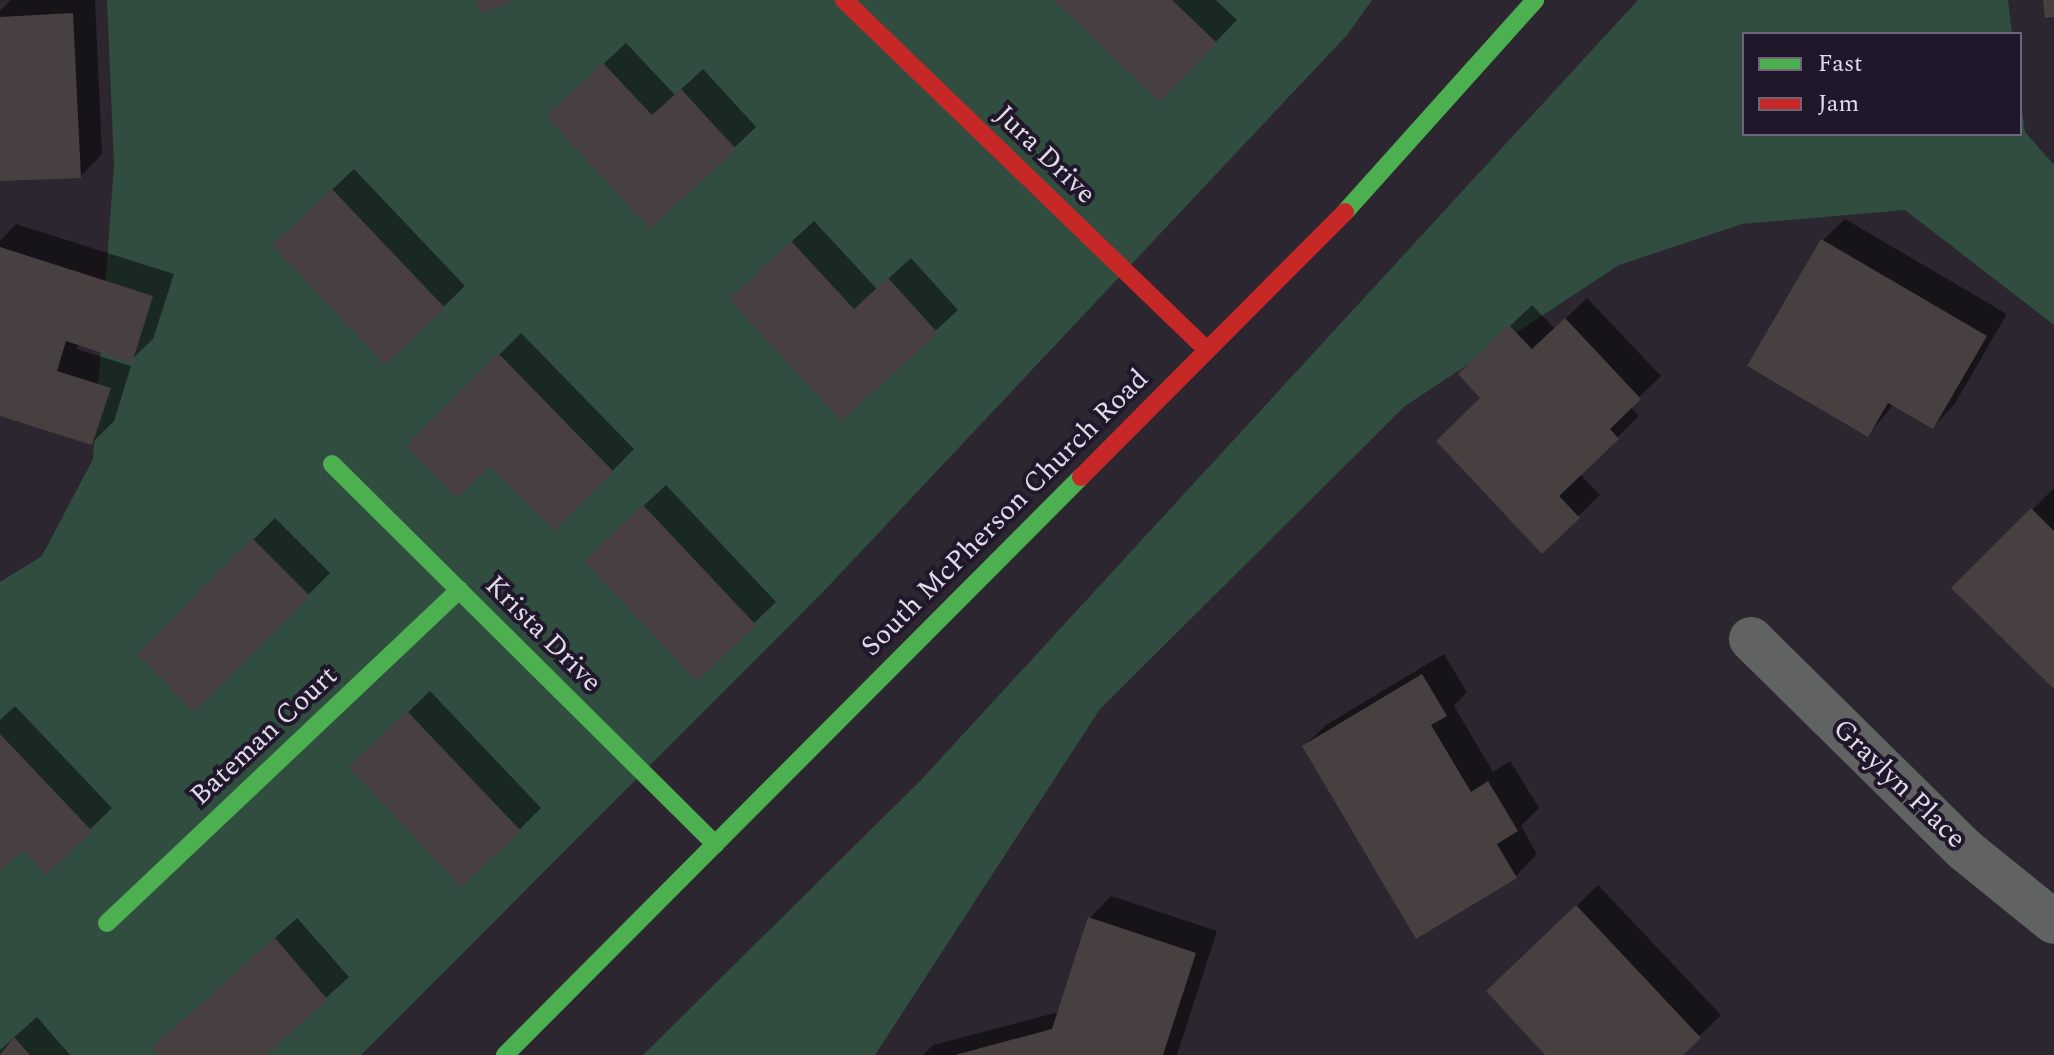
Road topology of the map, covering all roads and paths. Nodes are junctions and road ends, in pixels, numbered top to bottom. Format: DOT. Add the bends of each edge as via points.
graph roads {
  1 [pos="844,0"];
  2 [pos="1535,0"];
  3 [pos="1207,350"];
  4 [pos="332,464"];
  5 [pos="459,590"];
  6 [pos="1751,639"];
  7 [pos="715,844"];
  8 [pos="2054,922"];
  9 [pos="107,923"];
  10 [pos="505,1055"];
  1 -- 3 [label="street, Jura Drive"];
  2 -- 3 [label="street, South McPherson Church Road" via="1360,197"];
  3 -- 7 [label="street, South McPherson Church Road"];
  4 -- 5 [label="street, Krista Drive"];
  5 -- 7 [label="street, Krista Drive"];
  5 -- 9 [label="street, Bateman Court"];
  6 -- 8 [label="street, Graylyn Place" via="1965,850"];
  7 -- 10 [label="street, South McPherson Church Road"];
}
